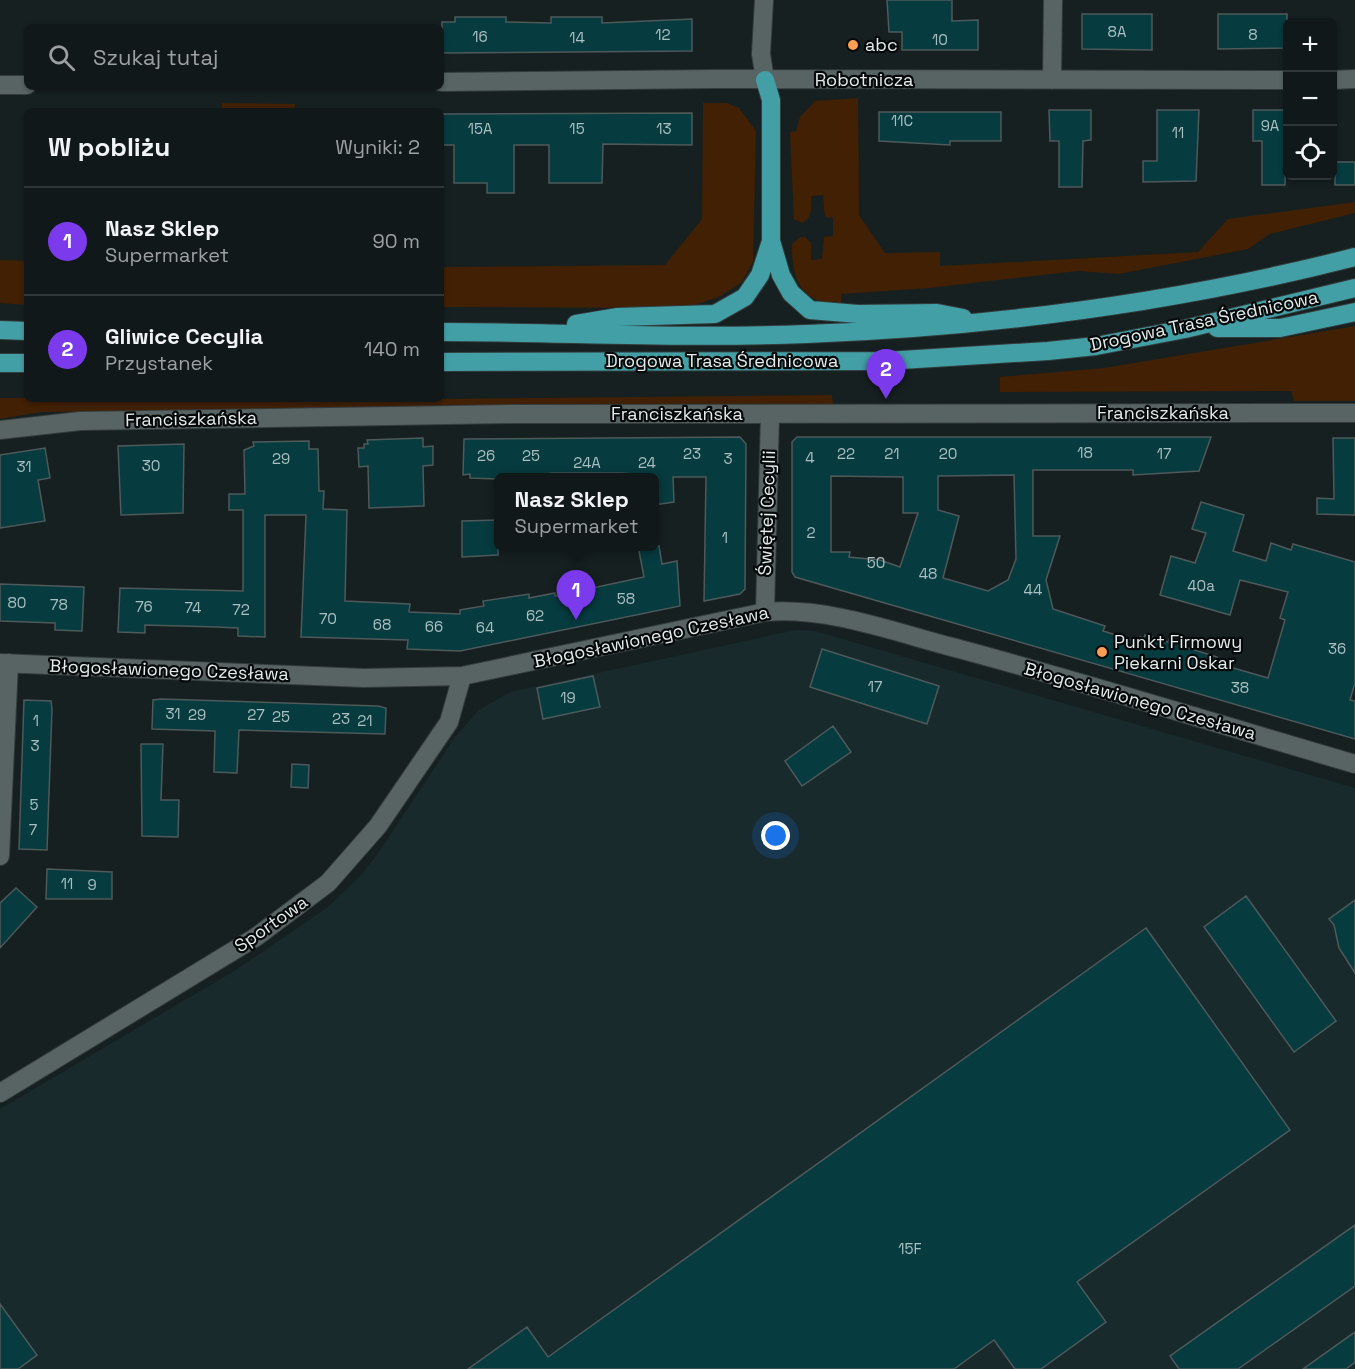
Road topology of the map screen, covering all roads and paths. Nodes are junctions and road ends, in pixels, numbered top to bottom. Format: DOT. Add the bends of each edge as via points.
graph roads {
  1 [pos="764,0"];
  2 [pos="1053,0"];
  3 [pos="765,80"];
  4 [pos="1052,80"];
  5 [pos="1283,80"];
  6 [pos="1337,80"];
  7 [pos="1355,80"];
  8 [pos="444,82"];
  9 [pos="0,85"];
  10 [pos="24,85"];
  11 [pos="771,241"];
  12 [pos="1355,257"];
  13 [pos="1355,288"];
  14 [pos="1355,312"];
  15 [pos="986,323"];
  16 [pos="1185,329"];
  17 [pos="0,330"];
  18 [pos="24,330"];
  19 [pos="444,332"];
  20 [pos="533,332"];
  21 [pos="444,362"];
  22 [pos="0,363"];
  23 [pos="24,363"];
  24 [pos="1355,413"];
  25 [pos="770,414"];
  26 [pos="0,430"];
  27 [pos="765,612"];
  28 [pos="4,663"];
  29 [pos="462,676"];
  30 [pos="1355,764"];
  31 [pos="0,856"];
  32 [pos="0,1092"];
  1 -- 3 [label="street" via="761,54"];
  2 -- 4 [label="street"];
  3 -- 4 [label="street, Robotnicza"];
  3 -- 8 [label="street, Robotnicza"];
  3 -- 11 [label="main road" via="771,100"];
  4 -- 5 [label="street, Robotnicza"];
  6 -- 7 [label="street"];
  9 -- 10 [label="street"];
  11 -- 15 [label="main road" via="791,293 810,310 937,313"];
  11 -- 20 [label="main road" via="760,275 745,297 715,314 618,317"];
  12 -- 15 [label="main road, Drogowa Trasa Średnicowa" via="1188,294"];
  13 -- 16 [label="main road, Drogowa Trasa Średnicowa"];
  14 -- 16 [label="main road" via="1280,328"];
  15 -- 20 [label="main road, Drogowa Trasa Średnicowa" via="804,334"];
  16 -- 21 [label="main road, Drogowa Trasa Średnicowa" via="1096,346 981,357"];
  17 -- 18 [label="main road"];
  19 -- 20 [label="main road, Drogowa Trasa Średnicowa"];
  22 -- 23 [label="main road"];
  24 -- 25 [label="street, Franciszkańska"];
  25 -- 26 [label="street, Franciszkańska" via="80,421"];
  25 -- 27 [label="street, Świętej Cecylii"];
  27 -- 29 [label="street, Błogosławionego Czesława"];
  27 -- 30 [label="street, Błogosławionego Czesława" via="788,610 844,619 1002,660"];
  28 -- 29 [label="street, Błogosławionego Czesława" via="364,678"];
  28 -- 31 [label="street"];
  29 -- 32 [label="street, Sportowa" via="449,722 378,826 328,883 256,938"];
}
